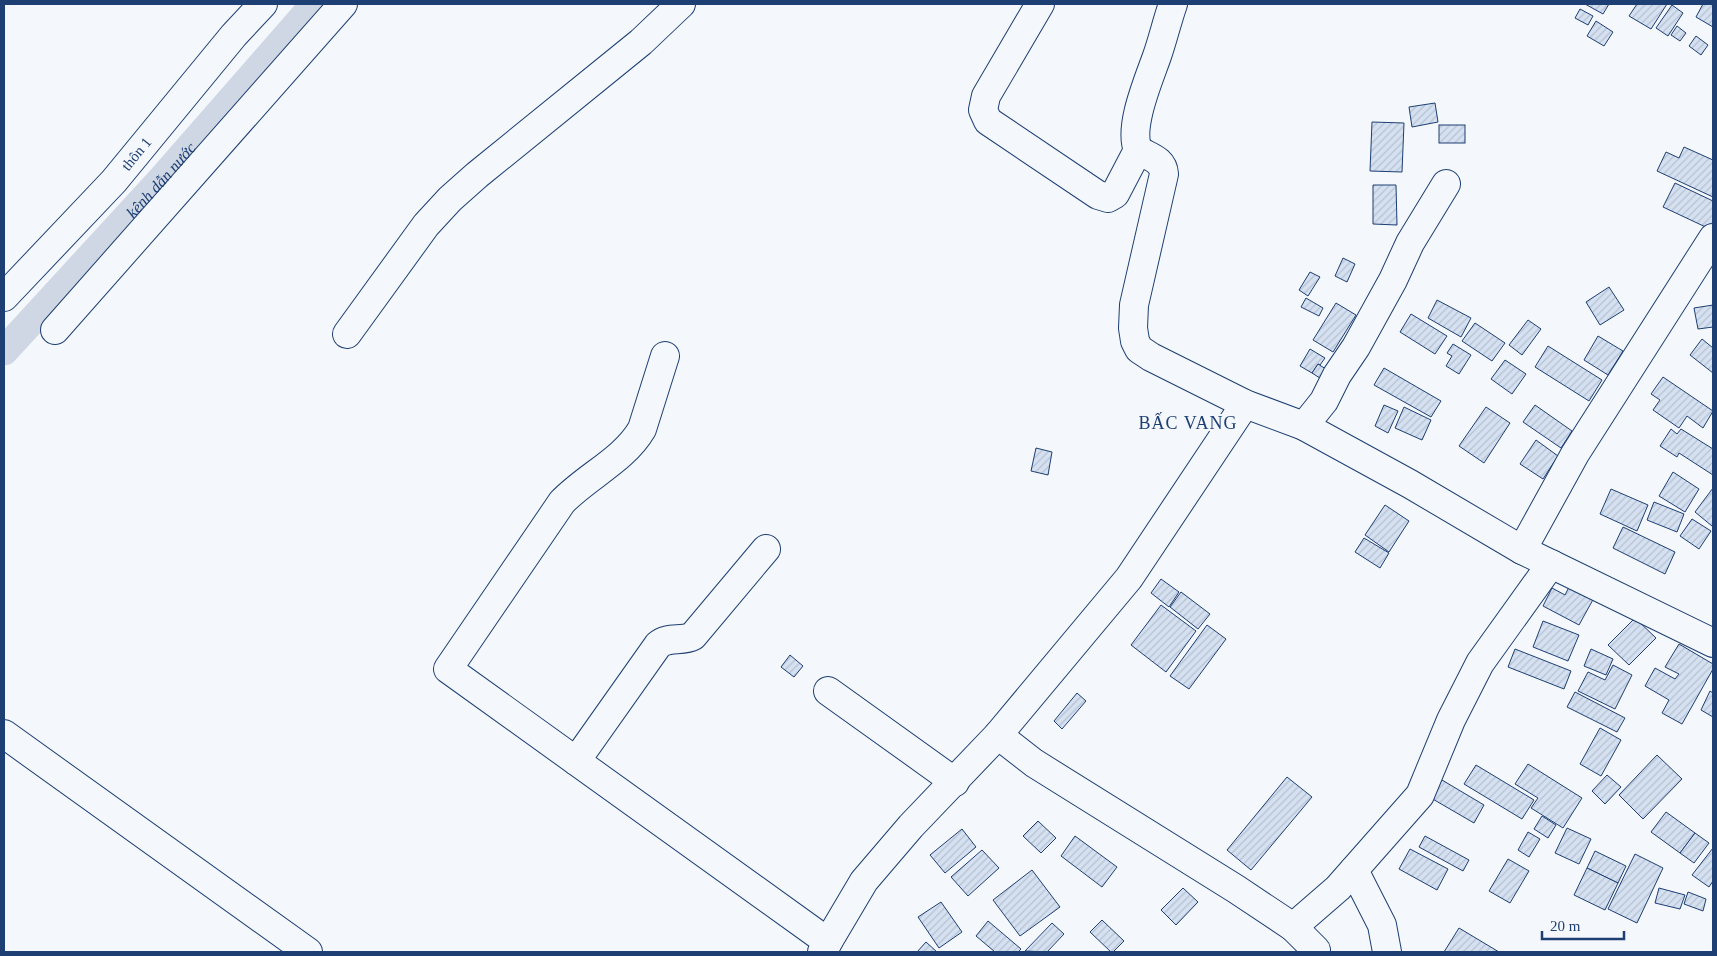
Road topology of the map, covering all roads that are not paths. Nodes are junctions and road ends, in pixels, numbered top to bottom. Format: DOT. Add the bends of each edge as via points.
graph roads {
  1 [pos="263,4"];
  2 [pos="343,4"];
  3 [pos="680,4"];
  4 [pos="1040,4"];
  5 [pos="1173,4"];
  6 [pos="1138,150"];
  7 [pos="1446,184"];
  8 [pos="1713,238"];
  9 [pos="4,297"];
  10 [pos="55,330"];
  11 [pos="347,334"];
  12 [pos="665,356"];
  13 [pos="1245,404"];
  14 [pos="1304,426"];
  15 [pos="766,549"];
  16 [pos="1522,550"];
  17 [pos="1551,564"];
  18 [pos="1713,643"];
  19 [pos="828,691"];
  20 [pos="4,734"];
  21 [pos="998,736"];
  22 [pos="576,761"];
  23 [pos="955,782"];
  24 [pos="1354,870"];
  25 [pos="1293,927"];
  26 [pos="825,947"];
  27 [pos="308,952"];
  28 [pos="1315,952"];
  29 [pos="1387,952"];
  1 -- 9 [label="lane, thôn 1" via="114,181"];
  2 -- 10 [label="lane"];
  3 -- 11 [label="lane" via="641,42 450,199 426,225"];
  4 -- 6 [label="lane" via="986,96 983,110 988,121 1098,195 1108,198 1115,194"];
  5 -- 6 [label="lane" via="1139,105 1135,140"];
  6 -- 13 [label="lane" via="1158,160 1164,174 1134,306 1135,341 1139,349 1152,357"];
  7 -- 14 [label="lane" via="1324,401"];
  8 -- 16 [label="lane" via="1575,454"];
  12 -- 22 [label="lane" via="636,439 562,502 448,669"];
  13 -- 14 [label="lane"];
  13 -- 21 [label="lane" via="1129,578"];
  14 -- 16 [label="lane"];
  15 -- 22 [label="lane" via="693,636 686,640 663,641 658,645"];
  16 -- 17 [label="lane"];
  17 -- 18 [label="lane"];
  17 -- 24 [label="lane" via="1480,662 1451,720 1420,795"];
  19 -- 23 [label="lane"];
  20 -- 27 [label="lane"];
  21 -- 23 [label="lane"];
  21 -- 25 [label="lane" via="1034,763"];
  22 -- 26 [label="lane"];
  23 -- 26 [label="lane" via="911,826 864,881"];
  24 -- 25 [label="lane"];
  24 -- 29 [label="lane" via="1382,925"];
  25 -- 28 [label="lane"];
}
